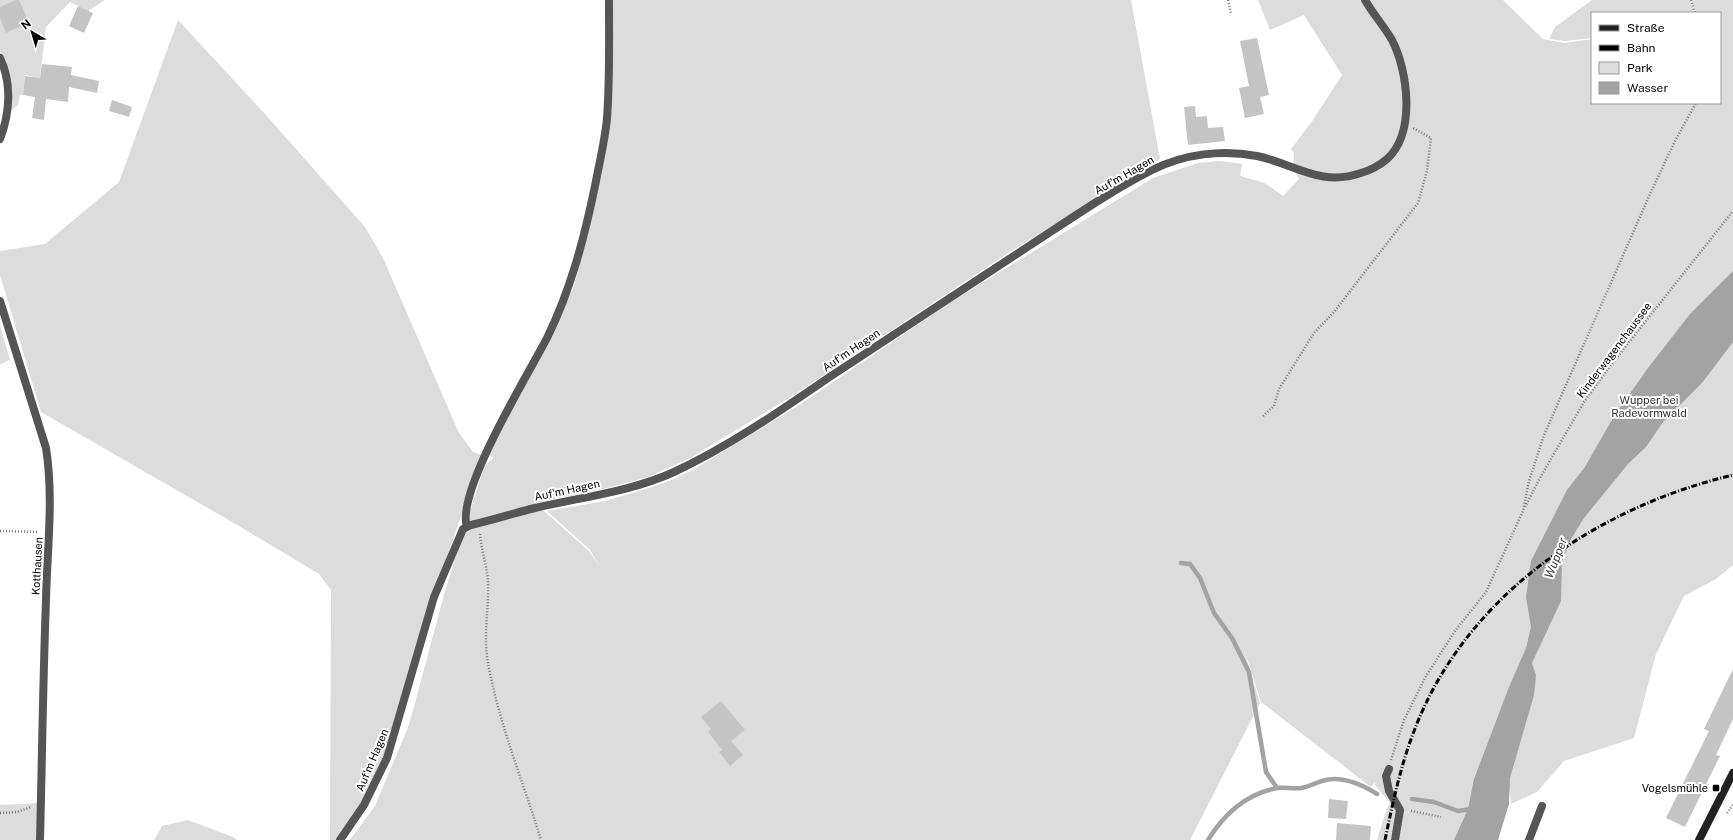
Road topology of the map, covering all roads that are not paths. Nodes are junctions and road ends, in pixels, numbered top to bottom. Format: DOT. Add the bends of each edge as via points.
graph roads {
  1 [pos="609,0"];
  2 [pos="1365,0"];
  3 [pos="0,58"];
  4 [pos="0,139"];
  5 [pos="0,301"];
  6 [pos="467,527"];
  7 [pos="1388,769"];
  8 [pos="1733,773"];
  9 [pos="1542,806"];
  10 [pos="40,840"];
  11 [pos="340,840"];
  12 [pos="1396,840"];
  13 [pos="1529,840"];
  14 [pos="1700,840"];
  1 -- 6 [label="street" via="607,119 580,254 565,299 486,453 467,502 464,519"];
  2 -- 6 [label="street, Auf'm Hagen" via="1391,38 1398,56 1404,88 1406,124 1402,138 1388,158 1372,169 1348,176 1319,177 1260,157 1238,153 1208,154 1169,162 1081,213 800,397 695,462 649,482 535,508"];
  3 -- 4 [label="street" via="6,76 8,99 5,125"];
  5 -- 10 [label="street, Kotthausen" via="46,448 51,494"];
  6 -- 11 [label="street, Auf'm Hagen" via="460,532 434,597 387,758 368,798"];
  7 -- 12 [label="street" via="1386,776 1389,791 1400,810"];
  8 -- 14 [label="main road"];
  9 -- 13 [label="street"];
}
